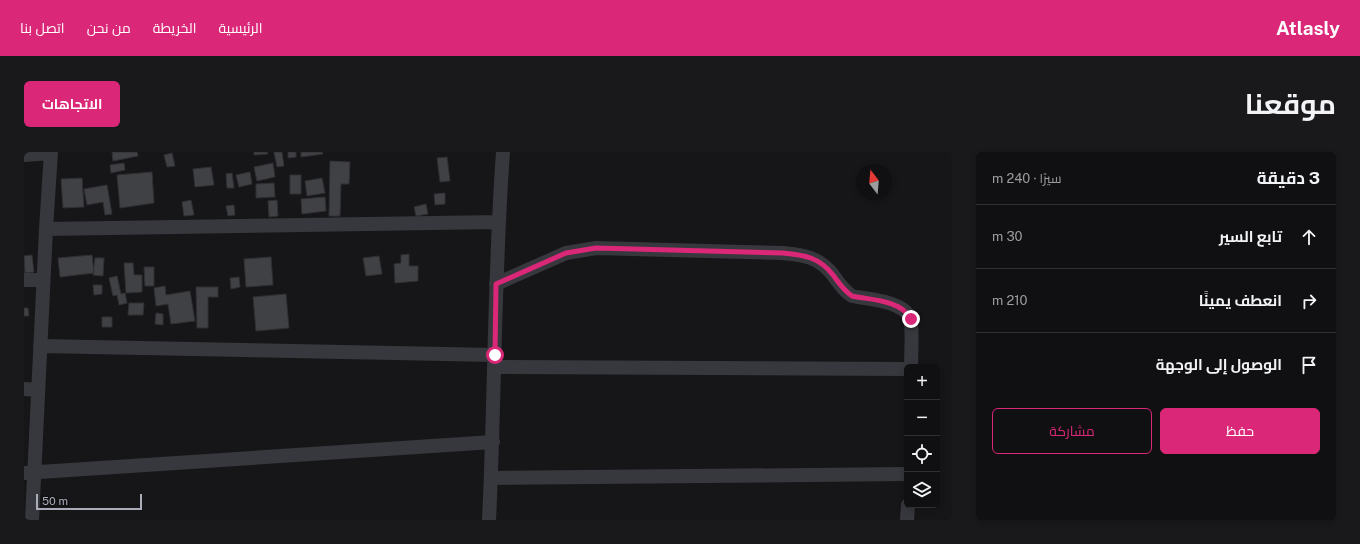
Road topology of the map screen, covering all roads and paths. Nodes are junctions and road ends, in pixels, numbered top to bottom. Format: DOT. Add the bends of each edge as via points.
graph roads {
  1 [pos="503,152"];
  2 [pos="51,153"];
  3 [pos="24,155"];
  4 [pos="498,222"];
  5 [pos="46,229"];
  6 [pos="24,280"];
  7 [pos="43,280"];
  8 [pos="496,284"];
  9 [pos="40,346"];
  10 [pos="495,361"];
  11 [pos="911,364"];
  12 [pos="904,369"];
  13 [pos="31,390"];
  14 [pos="493,442"];
  15 [pos="29,472"];
  16 [pos="904,474"];
  17 [pos="491,478"];
  18 [pos="908,508"];
  19 [pos="32,520"];
  20 [pos="489,520"];
  21 [pos="907,520"];
  1 -- 4 [label="street"];
  2 -- 3 [label="street"];
  2 -- 5 [label="street"];
  4 -- 5 [label="street"];
  4 -- 8 [label="street"];
  5 -- 7 [label="street"];
  6 -- 7 [label="street"];
  7 -- 9 [label="street"];
  8 -- 10 [label="street"];
  8 -- 11 [label="street" via="566,253 596,248 783,253 808,256 829,270 845,292 852,296 898,306 906,312 911,319"];
  9 -- 10 [label="street"];
  9 -- 13 [label="street"];
  10 -- 12 [label="street"];
  10 -- 14 [label="street"];
  13 -- 15 [label="street"];
  14 -- 15 [label="street"];
  14 -- 17 [label="street"];
  15 -- 19 [label="street"];
  16 -- 17 [label="street"];
  17 -- 20 [label="street"];
  18 -- 21 [label="street"];
}
